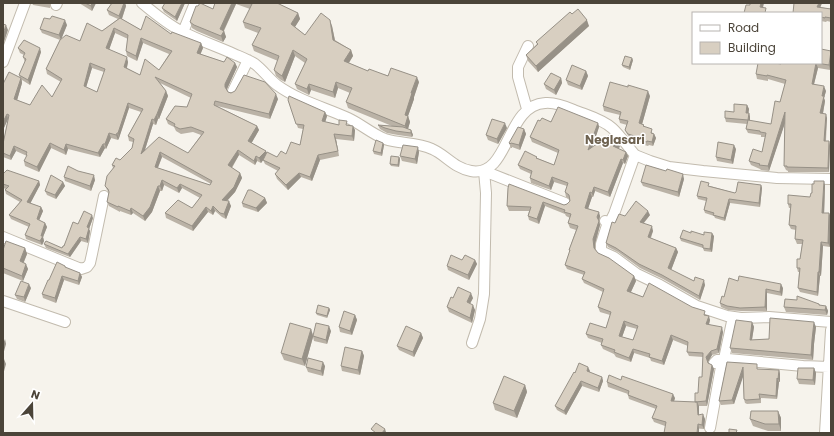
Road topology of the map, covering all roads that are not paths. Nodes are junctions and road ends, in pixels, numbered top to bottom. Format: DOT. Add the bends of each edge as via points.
graph roads {
  1 [pos="25,3"];
  2 [pos="142,3"];
  3 [pos="195,3"];
  4 [pos="183,32"];
  5 [pos="528,46"];
  6 [pos="248,60"];
  7 [pos="3,62"];
  8 [pos="234,91"];
  9 [pos="527,110"];
  10 [pos="635,155"];
  11 [pos="484,171"];
  12 [pos="831,179"];
  13 [pos="104,196"];
  14 [pos="565,203"];
  15 [pos="3,237"];
  16 [pos="3,301"];
  17 [pos="733,317"];
  18 [pos="66,322"];
  19 [pos="831,322"];
  20 [pos="831,330"];
  21 [pos="472,343"];
  22 [pos="724,359"];
  23 [pos="714,363"];
  24 [pos="829,367"];
  25 [pos="710,428"];
  26 [pos="825,433"];
  1 -- 7 [label="street"];
  2 -- 4 [label="street"];
  3 -- 4 [label="street"];
  4 -- 6 [label="street"];
  5 -- 9 [label="street" via="518,67 518,77"];
  6 -- 8 [label="street"];
  6 -- 11 [label="street" via="277,85 302,99 348,118 385,139 433,149 462,169 472,172"];
  9 -- 10 [label="street" via="544,103 569,108 613,128"];
  9 -- 11 [label="street" via="518,120 498,158"];
  10 -- 12 [label="street" via="669,166 703,171 777,178"];
  10 -- 17 [label="street" via="614,214 607,222 601,249 637,274 697,306"];
  11 -- 14 [label="street"];
  11 -- 21 [label="street" via="484,294 480,319"];
  13 -- 15 [label="street" via="87,268 81,269"];
  16 -- 18 [label="street"];
  17 -- 19 [label="street"];
  17 -- 22 [label="street"];
  20 -- 24 [label="street"];
  22 -- 23 [label="street"];
  22 -- 24 [label="street"];
  22 -- 25 [label="street"];
  24 -- 26 [label="street"];
}
